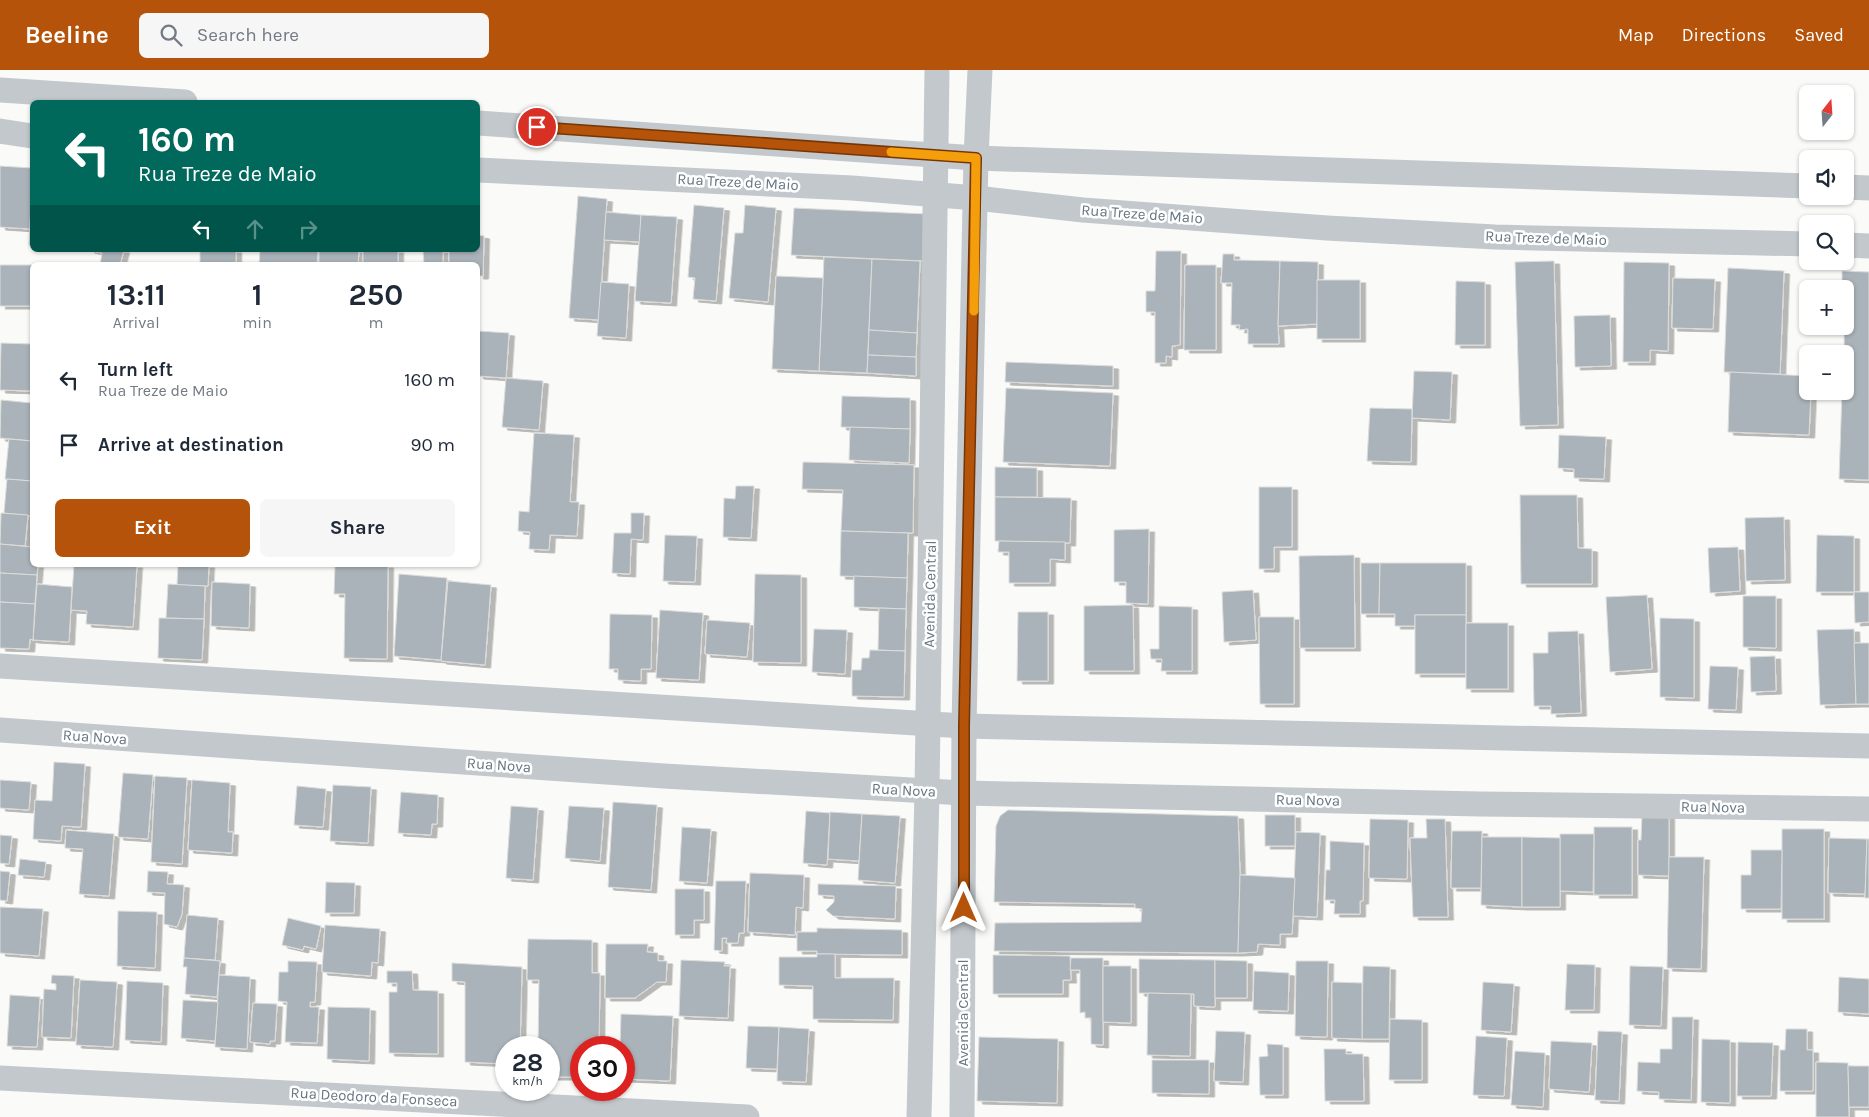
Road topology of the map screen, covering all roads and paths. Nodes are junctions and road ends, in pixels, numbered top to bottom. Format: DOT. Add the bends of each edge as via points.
graph roads {
  1 [pos="937,70"];
  2 [pos="980,70"];
  3 [pos="0,90"];
  4 [pos="154,100"];
  5 [pos="480,123"];
  6 [pos="0,131"];
  7 [pos="30,136"];
  8 [pos="936,156"];
  9 [pos="976,158"];
  10 [pos="480,170"];
  11 [pos="1799,186"];
  12 [pos="1854,187"];
  13 [pos="1869,188"];
  14 [pos="935,195"];
  15 [pos="976,198"];
  16 [pos="1799,244"];
  17 [pos="1854,245"];
  18 [pos="1869,246"];
  19 [pos="0,666"];
  20 [pos="928,723"];
  21 [pos="964,726"];
  22 [pos="0,730"];
  23 [pos="1869,746"];
  24 [pos="927,792"];
  25 [pos="964,793"];
  26 [pos="1869,809"];
  27 [pos="0,1078"];
  28 [pos="747,1117"];
  29 [pos="919,1117"];
  30 [pos="962,1117"];
  1 -- 8 [label="street, Avenida Central"];
  2 -- 9 [label="street, Avenida Central"];
  3 -- 4 [label="street"];
  5 -- 8 [label="street"];
  6 -- 7 [label="street"];
  8 -- 9 [label="street"];
  8 -- 14 [label="street, Avenida Central"];
  9 -- 11 [label="street"];
  9 -- 15 [label="street, Avenida Central"];
  10 -- 14 [label="street, Rua Treze de Maio"];
  12 -- 13 [label="street"];
  14 -- 15 [label="street, Rua Treze de Maio"];
  14 -- 20 [label="street, Avenida Central"];
  15 -- 16 [label="street, Rua Treze de Maio" via="1083,210 1337,229 1495,237"];
  15 -- 21 [label="street, Avenida Central"];
  17 -- 18 [label="street"];
  19 -- 20 [label="street"];
  20 -- 21 [label="street"];
  20 -- 24 [label="street, Avenida Central"];
  21 -- 23 [label="street"];
  21 -- 25 [label="street, Avenida Central"];
  22 -- 24 [label="street, Rua Nova"];
  24 -- 25 [label="street, Rua Nova"];
  24 -- 29 [label="street, Avenida Central"];
  25 -- 26 [label="street, Rua Nova"];
  25 -- 30 [label="street, Avenida Central"];
  27 -- 28 [label="street, Rua Deodoro da Fonseca"];
}
